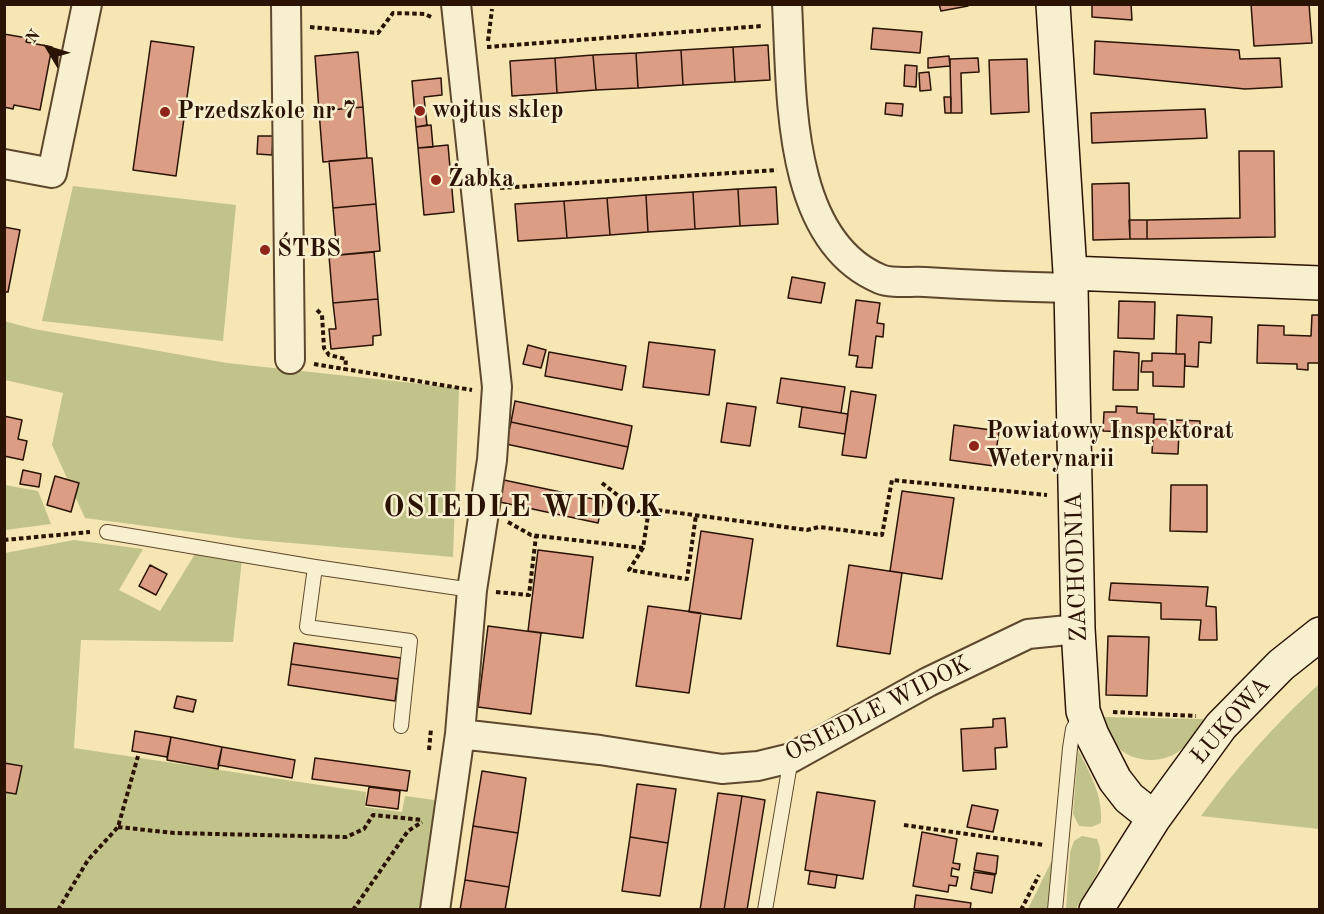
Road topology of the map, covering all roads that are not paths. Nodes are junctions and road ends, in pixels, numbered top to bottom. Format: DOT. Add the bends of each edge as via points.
graph roads {
  1 [pos="87,4"];
  2 [pos="286,4"];
  3 [pos="1053,4"];
  4 [pos="453,9"];
  5 [pos="787,14"];
  6 [pos="4,164"];
  7 [pos="1070,280"];
  8 [pos="1320,283"];
  9 [pos="290,359"];
  10 [pos="107,532"];
  11 [pos="315,567"];
  12 [pos="472,590"];
  13 [pos="1078,629"];
  14 [pos="1320,634"];
  15 [pos="1083,711"];
  16 [pos="401,726"];
  17 [pos="460,734"];
  18 [pos="791,758"];
  19 [pos="1154,818"];
  20 [pos="435,909"];
  21 [pos="765,909"];
  22 [pos="1055,909"];
  23 [pos="1096,909"];
  1 -- 6 [label="street" via="52,173"];
  2 -- 9 [label="street"];
  3 -- 7 [label="street, ZACHODNIA"];
  4 -- 12 [label="street" via="497,387 492,460"];
  5 -- 7 [label="street" via="795,128 802,169 824,227 852,263 882,280"];
  7 -- 8 [label="street"];
  7 -- 13 [label="street, ZACHODNIA"];
  10 -- 11 [label="lane"];
  11 -- 12 [label="lane"];
  11 -- 16 [label="lane" via="307,627 410,641"];
  12 -- 17 [label="street"];
  13 -- 15 [label="street, ZACHODNIA"];
  13 -- 18 [label="street, OSIEDLE WIDOK" via="1028,634 928,682"];
  14 -- 19 [label="street, ŁUKOWA" via="1281,665 1221,726"];
  15 -- 19 [label="street, ZACHODNIA" via="1115,780 1129,798"];
  15 -- 22 [label="lane" via="1070,748"];
  17 -- 18 [label="street, OSIEDLE WIDOK" via="600,750 722,770"];
  17 -- 20 [label="street"];
  18 -- 21 [label="lane"];
  19 -- 23 [label="street"];
}
